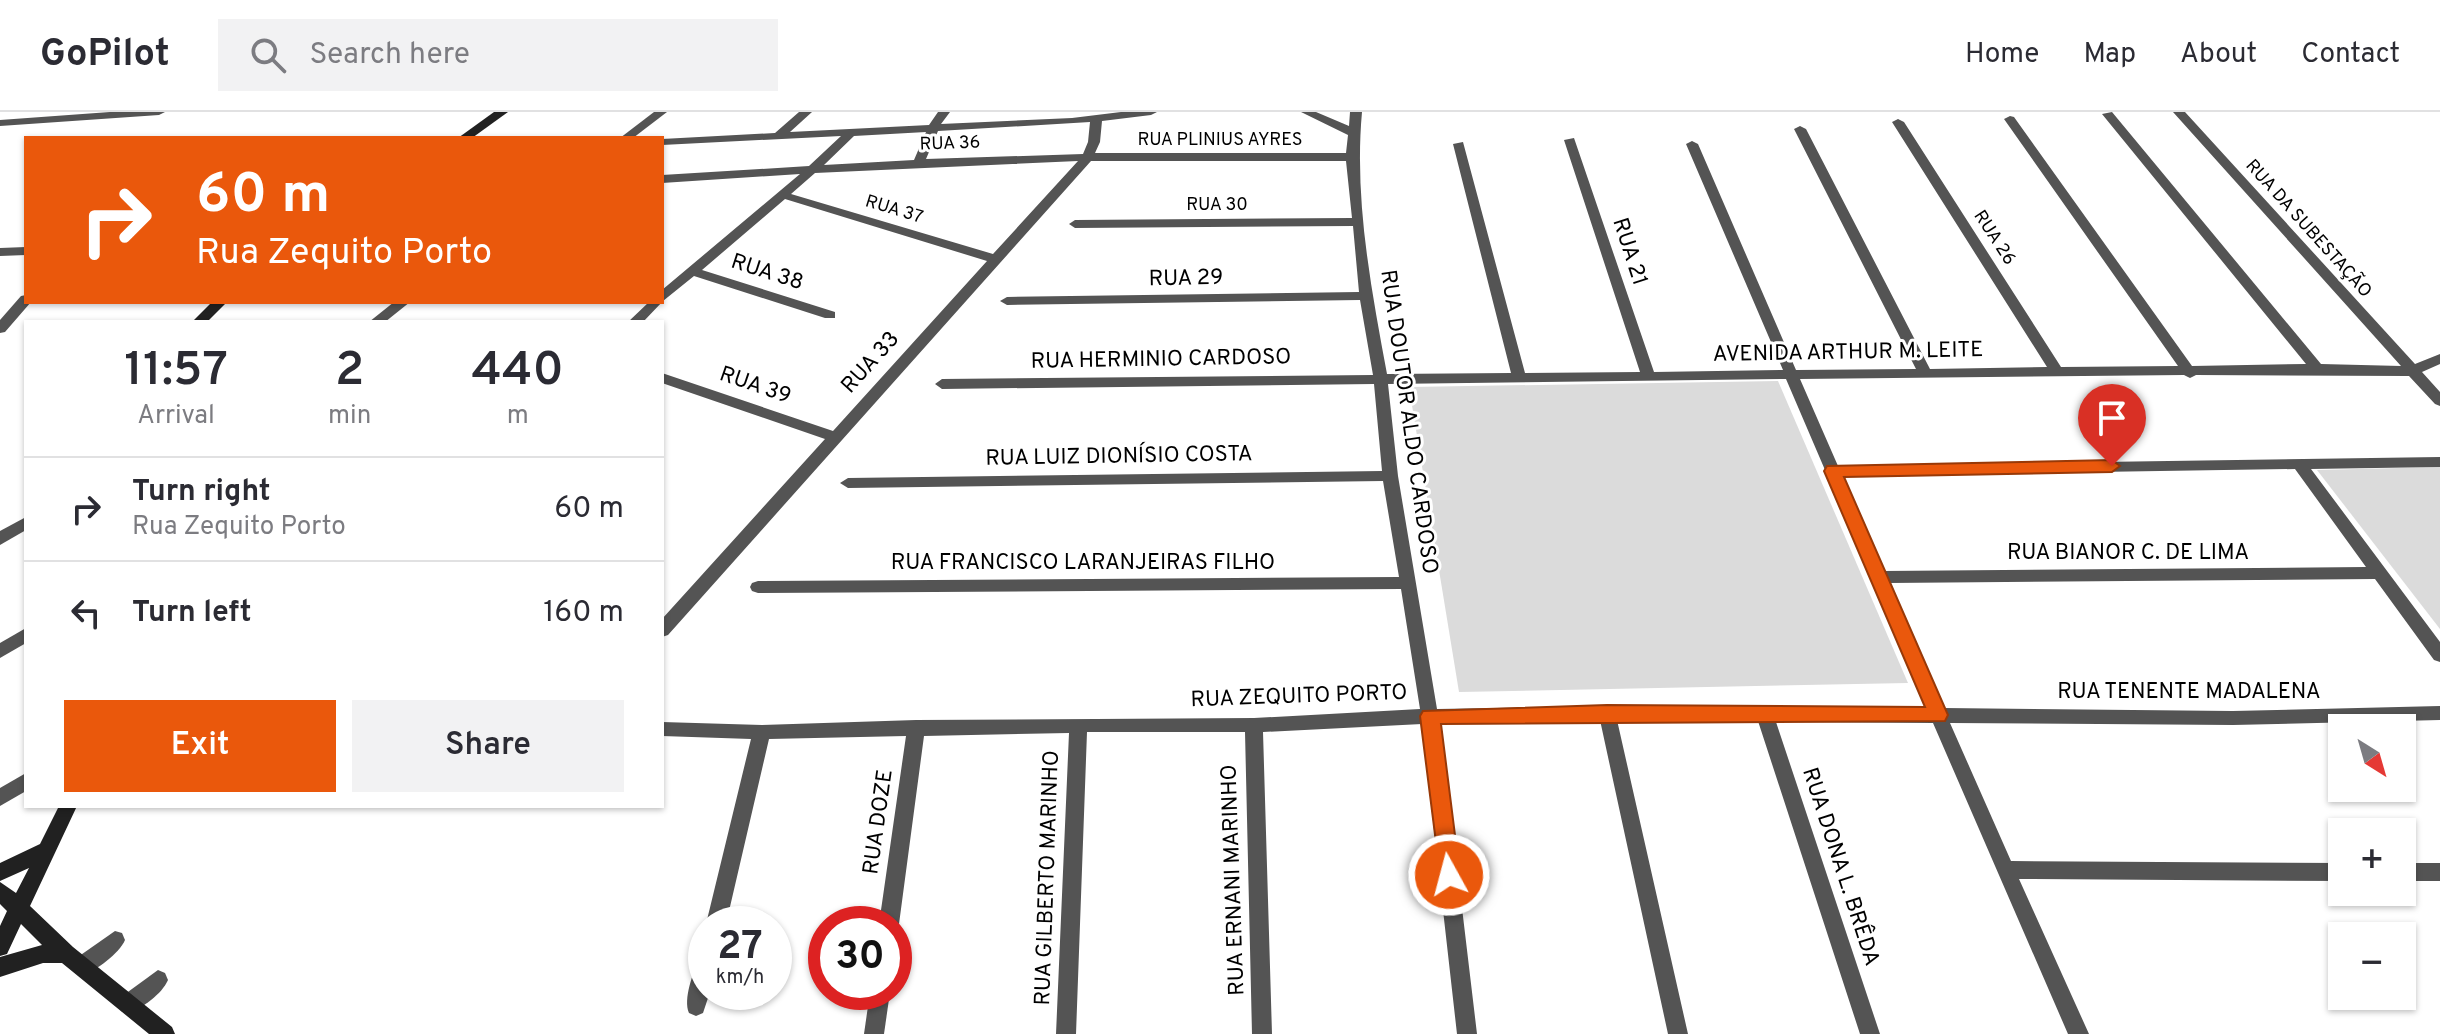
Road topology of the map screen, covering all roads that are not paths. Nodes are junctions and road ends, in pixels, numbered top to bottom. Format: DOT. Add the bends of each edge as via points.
graph roads {
  1 [pos="159,112"];
  2 [pos="502,112"];
  3 [pos="661,112"];
  4 [pos="806,112"];
  5 [pos="944,112"];
  6 [pos="1151,112"];
  7 [pos="1307,112"];
  8 [pos="1356,112"];
  9 [pos="2179,112"];
  10 [pos="2108,114"];
  11 [pos="81,115"];
  12 [pos="1076,116"];
  13 [pos="1096,119"];
  14 [pos="2010,119"];
  15 [pos="1898,122"];
  16 [pos="0,123"];
  17 [pos="934,126"];
  18 [pos="1800,129"];
  19 [pos="851,132"];
  20 [pos="1352,132"];
  21 [pos="467,136"];
  22 [pos="629,136"];
  23 [pos="778,136"];
  24 [pos="1570,140"];
  25 [pos="664,142"];
  26 [pos="1459,144"];
  27 [pos="1692,144"];
  28 [pos="1088,157"];
  29 [pos="1352,157"];
  30 [pos="919,163"];
  31 [pos="813,169"];
  32 [pos="664,179"];
  33 [pos="783,195"];
  34 [pos="1359,222"];
  35 [pos="1075,224"];
  36 [pos="24,251"];
  37 [pos="0,252"];
  38 [pos="995,259"];
  39 [pos="691,271"];
  40 [pos="664,295"];
  41 [pos="1366,296"];
  42 [pos="24,301"];
  43 [pos="1007,301"];
  44 [pos="218,304"];
  45 [pos="400,304"];
  46 [pos="655,304"];
  47 [pos="830,315"];
  48 [pos="201,320"];
  49 [pos="379,320"];
  50 [pos="637,320"];
  51 [pos="0,329"];
  52 [pos="2440,359"];
  53 [pos="2317,369"];
  54 [pos="2411,371"];
  55 [pos="2058,373"];
  56 [pos="2190,373"];
  57 [pos="1926,374"];
  58 [pos="1793,375"];
  59 [pos="1519,376"];
  60 [pos="1649,378"];
  61 [pos="664,379"];
  62 [pos="1381,379"];
  63 [pos="942,384"];
  64 [pos="2440,401"];
  65 [pos="834,437"];
  66 [pos="2440,462"];
  67 [pos="2298,463"];
  68 [pos="1833,471"];
  69 [pos="1390,476"];
  70 [pos="848,483"];
  71 [pos="24,524"];
  72 [pos="0,539"];
  73 [pos="2377,573"];
  74 [pos="1879,577"];
  75 [pos="1408,583"];
  76 [pos="758,587"];
  77 [pos="664,628"];
  78 [pos="24,636"];
  79 [pos="0,651"];
  80 [pos="2440,655"];
  81 [pos="1607,713"];
  82 [pos="2440,713"];
  83 [pos="1765,715"];
  84 [pos="1938,715"];
  85 [pos="1430,716"];
  86 [pos="1078,725"];
  87 [pos="1254,725"];
  88 [pos="916,727"];
  89 [pos="664,729"];
  90 [pos="762,732"];
  91 [pos="24,782"];
  92 [pos="0,798"];
  93 [pos="67,808"];
  94 [pos="47,849"];
  95 [pos="2005,870"];
  96 [pos="0,872"];
  97 [pos="2328,872"];
  98 [pos="2416,872"];
  99 [pos="2440,872"];
  100 [pos="0,891"];
  101 [pos="720,906"];
  102 [pos="891,906"];
  103 [pos="19,907"];
  104 [pos="115,940"];
  105 [pos="0,947"];
  106 [pos="74,960"];
  107 [pos="0,967"];
  108 [pos="158,980"];
  109 [pos="128,1004"];
  110 [pos="877,1010"];
  111 [pos="165,1034"];
  112 [pos="874,1034"];
  113 [pos="1066,1034"];
  114 [pos="1262,1034"];
  115 [pos="1467,1034"];
  116 [pos="1678,1034"];
  117 [pos="1870,1034"];
  118 [pos="2079,1034"];
  1 -- 11 [label="street"];
  2 -- 21 [label="street"];
  3 -- 22 [label="street"];
  4 -- 23 [label="street"];
  5 -- 17 [label="street"];
  6 -- 13 [label="street"];
  7 -- 20 [label="street"];
  8 -- 20 [label="street, RUA DOUTOR ALDO CARDOSO"];
  9 -- 54 [label="street, RUA DA SUBESTAÇÃO"];
  10 -- 53 [label="street"];
  11 -- 16 [label="street"];
  12 -- 13 [label="street"];
  12 -- 17 [label="street"];
  13 -- 28 [label="street"];
  14 -- 56 [label="street"];
  15 -- 55 [label="street, RUA 26"];
  17 -- 19 [label="street"];
  17 -- 30 [label="street"];
  18 -- 57 [label="street"];
  19 -- 23 [label="street"];
  19 -- 31 [label="street"];
  20 -- 29 [label="street, RUA DOUTOR ALDO CARDOSO"];
  23 -- 25 [label="street"];
  24 -- 60 [label="street, RUA 21"];
  26 -- 59 [label="street"];
  27 -- 58 [label="street"];
  28 -- 29 [label="street, RUA PLINIUS AYRES"];
  28 -- 30 [label="street, RUA 36"];
  28 -- 38 [label="street, RUA 33"];
  29 -- 34 [label="street, RUA DOUTOR ALDO CARDOSO"];
  30 -- 31 [label="street, RUA 36"];
  31 -- 32 [label="street, RUA 36"];
  31 -- 33 [label="street"];
  33 -- 38 [label="street, RUA 37"];
  33 -- 39 [label="street"];
  34 -- 35 [label="street, RUA 30"];
  34 -- 41 [label="street, RUA DOUTOR ALDO CARDOSO"];
  36 -- 37 [label="street"];
  38 -- 65 [label="street, RUA 33"];
  39 -- 40 [label="street"];
  39 -- 47 [label="street, RUA 38"];
  41 -- 43 [label="street, RUA 29"];
  41 -- 62 [label="street, RUA DOUTOR ALDO CARDOSO"];
  42 -- 51 [label="street"];
  44 -- 48 [label="street"];
  45 -- 49 [label="street"];
  46 -- 50 [label="street"];
  52 -- 54 [label="street"];
  53 -- 54 [label="street, AVENIDA ARTHUR M. LEITE"];
  53 -- 56 [label="street, AVENIDA ARTHUR M. LEITE"];
  54 -- 64 [label="street, RUA DA SUBESTAÇÃO"];
  55 -- 56 [label="street, AVENIDA ARTHUR M. LEITE"];
  55 -- 57 [label="street, AVENIDA ARTHUR M. LEITE"];
  57 -- 58 [label="street, AVENIDA ARTHUR M. LEITE"];
  58 -- 60 [label="street, AVENIDA ARTHUR M. LEITE"];
  58 -- 68 [label="street"];
  59 -- 60 [label="street, AVENIDA ARTHUR M. LEITE"];
  59 -- 62 [label="street, AVENIDA ARTHUR M. LEITE"];
  61 -- 65 [label="street, RUA 39"];
  62 -- 63 [label="street, RUA HERMINIO CARDOSO"];
  62 -- 69 [label="street, RUA DOUTOR ALDO CARDOSO"];
  65 -- 77 [label="street, RUA 33"];
  66 -- 67 [label="street"];
  67 -- 68 [label="street"];
  67 -- 73 [label="street"];
  68 -- 74 [label="street"];
  69 -- 70 [label="street, RUA LUIZ DIONÍSIO COSTA"];
  69 -- 75 [label="street, RUA DOUTOR ALDO CARDOSO"];
  71 -- 72 [label="street"];
  73 -- 74 [label="street, RUA BIANOR C. DE LIMA"];
  73 -- 80 [label="street"];
  74 -- 84 [label="street"];
  75 -- 76 [label="street, RUA FRANCISCO LARANJEIRAS FILHO"];
  75 -- 85 [label="street, RUA DOUTOR ALDO CARDOSO"];
  78 -- 79 [label="street"];
  81 -- 83 [label="street, RUA ZEQUITO PORTO"];
  81 -- 85 [label="street, RUA ZEQUITO PORTO"];
  81 -- 116 [label="street"];
  82 -- 84 [label="street, RUA TENENTE MADALENA" via="2233,718"];
  83 -- 84 [label="street, RUA ZEQUITO PORTO"];
  83 -- 117 [label="street, RUA DONA L. BRÊDA"];
  84 -- 95 [label="street"];
  85 -- 87 [label="street, RUA ZEQUITO PORTO"];
  85 -- 115 [label="street, RUA DOUTOR ALDO CARDOSO"];
  86 -- 87 [label="street, RUA ZEQUITO PORTO"];
  86 -- 88 [label="street, RUA ZEQUITO PORTO"];
  86 -- 113 [label="street, RUA GILBERTO MARINHO"];
  87 -- 114 [label="street, RUA ERNANI MARINHO"];
  88 -- 90 [label="street, RUA ZEQUITO PORTO"];
  88 -- 102 [label="street, RUA DOZE"];
  89 -- 90 [label="street, RUA ZEQUITO PORTO"];
  90 -- 101 [label="street"];
  91 -- 92 [label="street"];
  93 -- 94 [label="street"];
  94 -- 96 [label="street"];
  94 -- 103 [label="street"];
  95 -- 97 [label="street"];
  95 -- 118 [label="street"];
  98 -- 99 [label="street"];
  100 -- 103 [label="street"];
  103 -- 105 [label="street"];
  103 -- 106 [label="street"];
  104 -- 106 [label="street"];
  106 -- 107 [label="street" via="43,954"];
  106 -- 109 [label="street"];
  108 -- 109 [label="street"];
  109 -- 111 [label="street"];
  110 -- 112 [label="street"];
}
